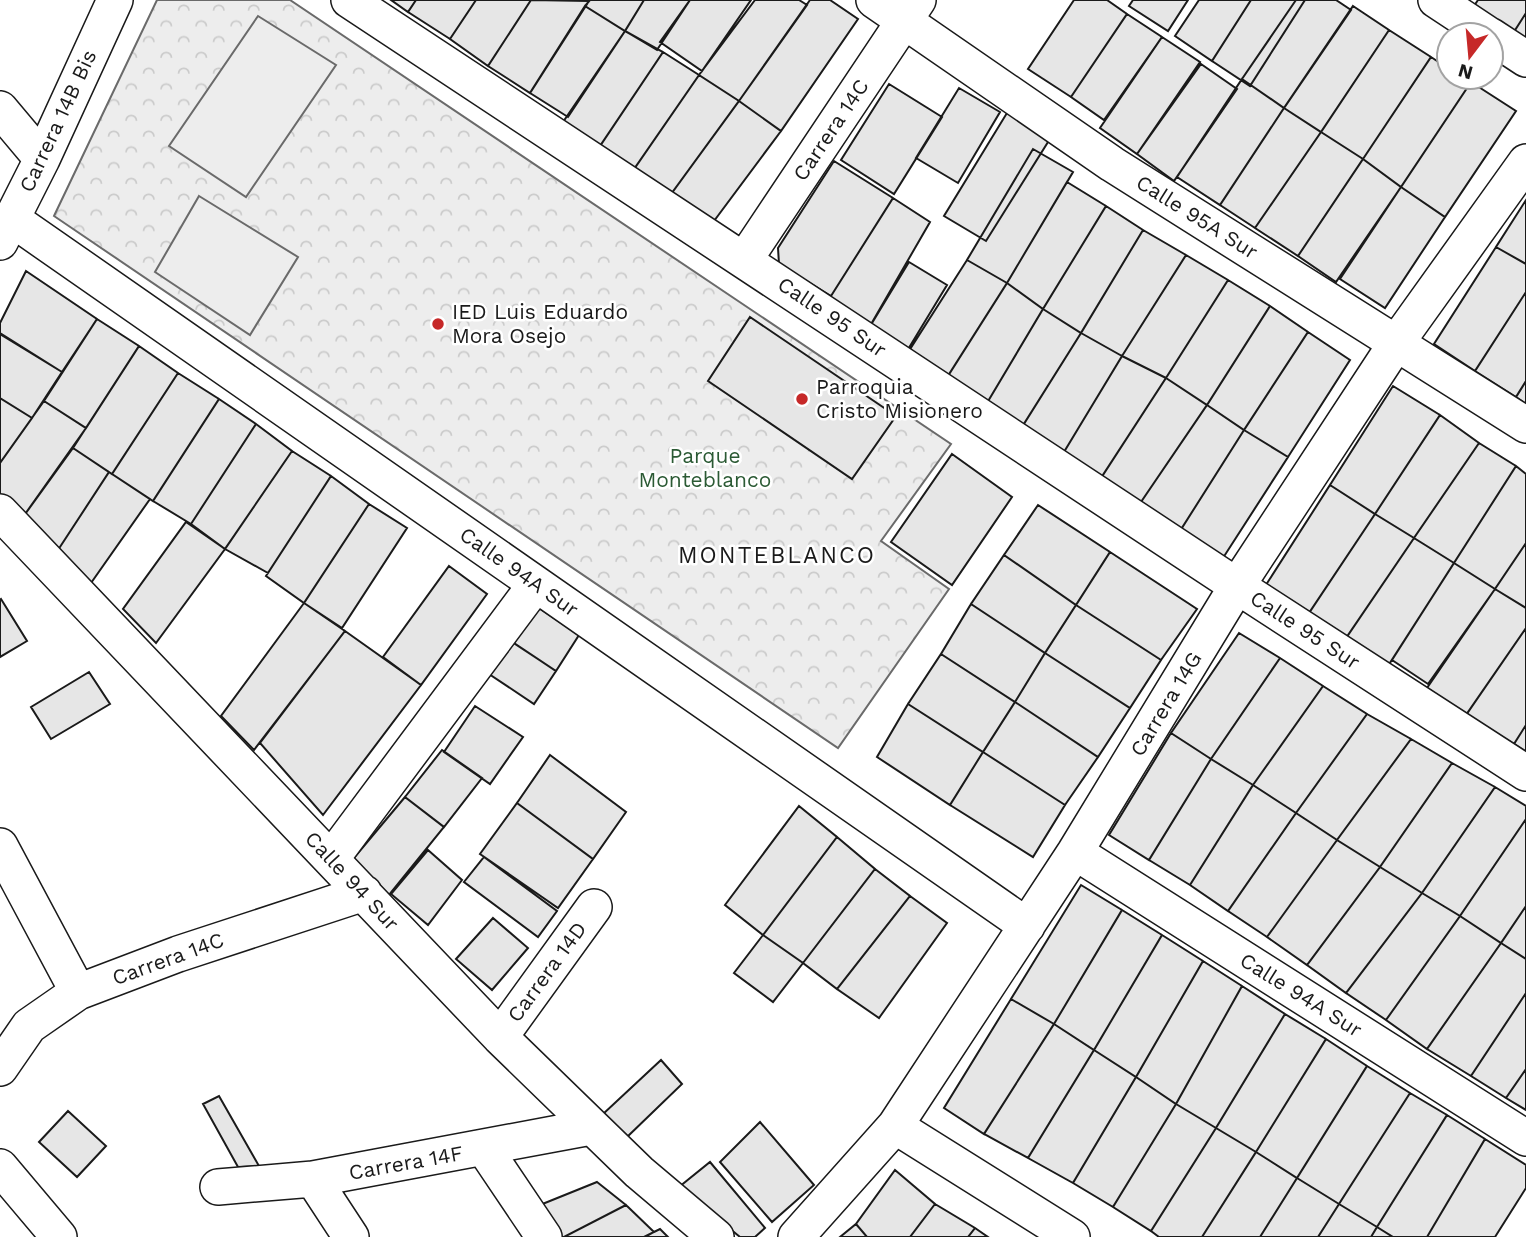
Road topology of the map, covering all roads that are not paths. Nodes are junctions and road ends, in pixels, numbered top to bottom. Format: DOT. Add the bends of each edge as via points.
graph roads {
  1 [pos="115,0"];
  2 [pos="349,0"];
  3 [pos="874,0"];
  4 [pos="1436,0"];
  5 [pos="911,10"];
  6 [pos="1468,21"];
  7 [pos="1505,46"];
  8 [pos="1526,59"];
  9 [pos="0,109"];
  10 [pos="42,159"];
  11 [pos="1526,162"];
  12 [pos="6,230"];
  13 [pos="745,259"];
  14 [pos="1397,342"];
  15 [pos="1526,425"];
  16 [pos="0,512"];
  17 [pos="536,584"];
  18 [pos="1237,586"];
  19 [pos="1526,773"];
  20 [pos="0,846"];
  21 [pos="1075,852"];
  22 [pos="331,859"];
  23 [pos="364,893"];
  24 [pos="594,907"];
  25 [pos="1027,926"];
  26 [pos="78,992"];
  27 [pos="500,1037"];
  28 [pos="0,1068"];
  29 [pos="895,1126"];
  30 [pos="592,1127"];
  31 [pos="1526,1138"];
  32 [pos="484,1148"];
  33 [pos="0,1167"];
  34 [pos="313,1179"];
  35 [pos="218,1187"];
  36 [pos="59,1237"];
  37 [pos="351,1237"];
  38 [pos="544,1237"];
  39 [pos="716,1237"];
  40 [pos="796,1237"];
  41 [pos="1072,1237"];
  1 -- 10 [label="street, Carrera 14B Bis"];
  2 -- 13 [label="street, Calle 95 Sur"];
  3 -- 5 [label="street, Calle 95A Sur"];
  4 -- 6 [label="street"];
  5 -- 13 [label="street, Carrera 14C"];
  5 -- 14 [label="street, Calle 95A Sur" via="1112,163"];
  7 -- 8 [label="street"];
  9 -- 10 [label="street"];
  10 -- 12 [label="street, Carrera 14B Bis"];
  11 -- 14 [label="street, Carrera 14G"];
  12 -- 17 [label="street, Calle 94A Sur"];
  13 -- 18 [label="street, Calle 95 Sur"];
  14 -- 15 [label="street, Calle 95A Sur"];
  14 -- 18 [label="street, Carrera 14G"];
  16 -- 22 [label="street, Calle 94 Sur"];
  17 -- 22 [label="street"];
  17 -- 25 [label="street, Calle 94A Sur"];
  18 -- 19 [label="street, Calle 95 Sur"];
  18 -- 21 [label="street, Carrera 14G"];
  20 -- 26 [label="street"];
  21 -- 25 [label="street, Carrera 14G"];
  21 -- 31 [label="street, Calle 94A Sur"];
  22 -- 23 [label="street, Calle 94 Sur"];
  23 -- 26 [label="street, Carrera 14C"];
  23 -- 27 [label="street, Calle 94 Sur"];
  24 -- 27 [label="street, Carrera 14D"];
  25 -- 29 [label="street, Carrera 14G"];
  26 -- 28 [label="street, Carrera 14C" via="29,1026"];
  27 -- 30 [label="street, Calle 94 Sur"];
  29 -- 40 [label="street, Carrera 14G"];
  29 -- 41 [label="street"];
  30 -- 32 [label="street, Carrera 14F"];
  30 -- 39 [label="street, Calle 94 Sur"];
  32 -- 34 [label="street, Carrera 14F"];
  32 -- 38 [label="street"];
  33 -- 36 [label="street"];
  34 -- 35 [label="street, Carrera 14F"];
  34 -- 37 [label="street"];
}
